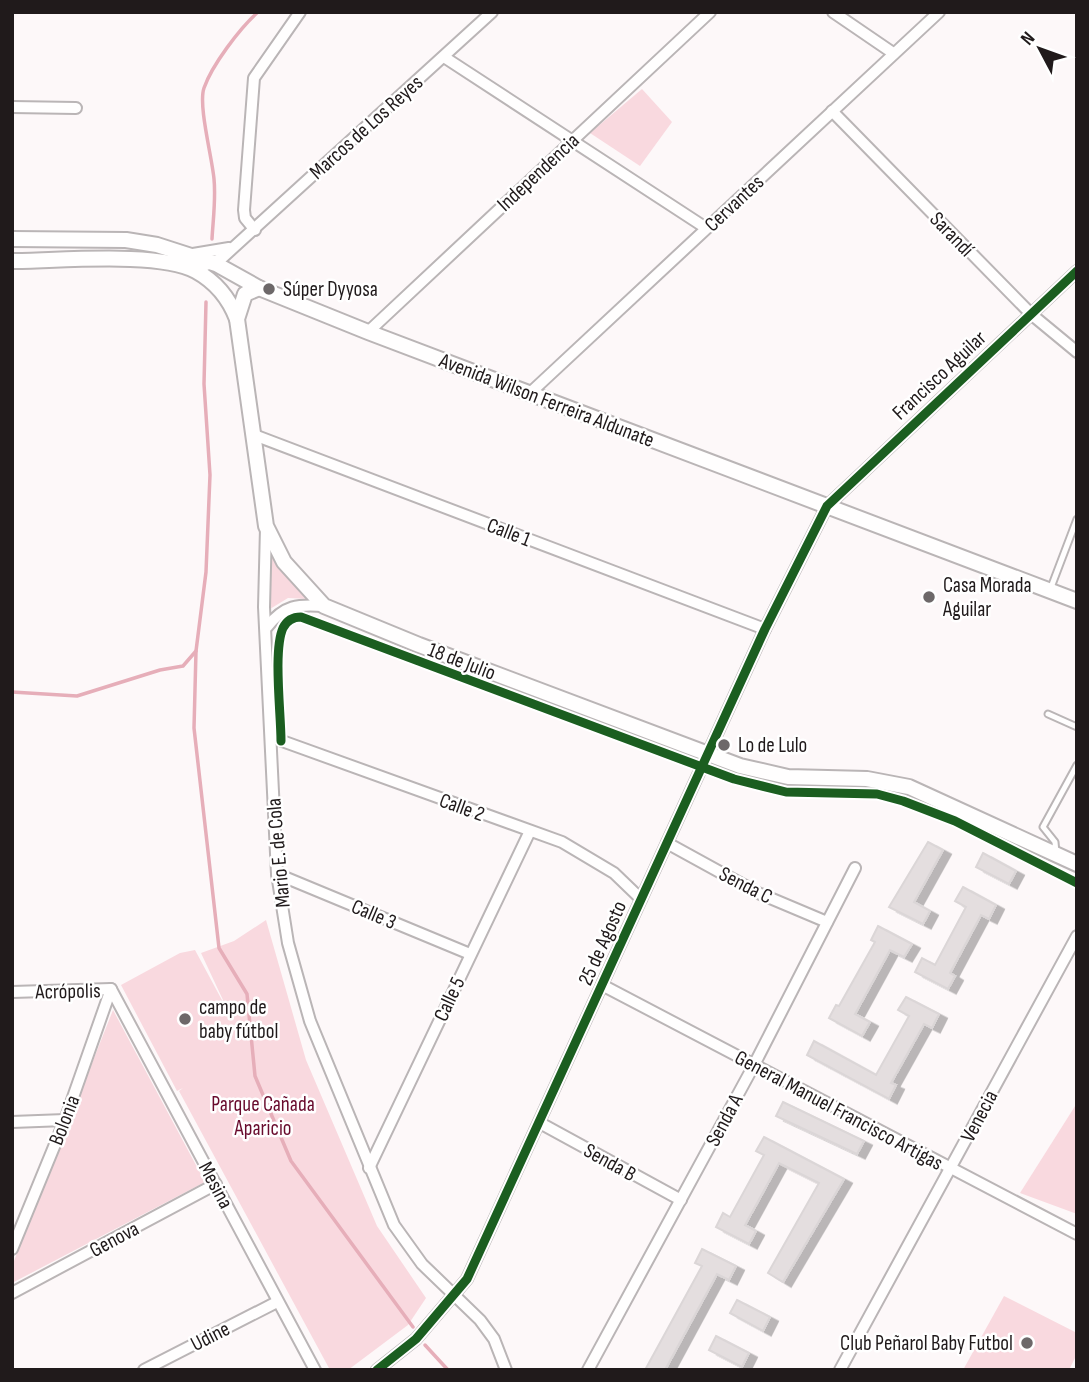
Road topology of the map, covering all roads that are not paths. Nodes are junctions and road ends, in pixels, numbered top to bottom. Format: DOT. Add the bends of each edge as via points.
graph roads {
  1 [pos="300,12"];
  2 [pos="492,12"];
  3 [pos="710,12"];
  4 [pos="833,12"];
  5 [pos="939,12"];
  6 [pos="893,53"];
  7 [pos="444,57"];
  8 [pos="12,107"];
  9 [pos="76,108"];
  10 [pos="832,111"];
  11 [pos="571,141"];
  12 [pos="706,228"];
  13 [pos="254,230"];
  14 [pos="12,239"];
  15 [pos="240,241"];
  16 [pos="181,253"];
  17 [pos="12,261"];
  18 [pos="216,264"];
  19 [pos="195,270"];
  20 [pos="1077,271"];
  21 [pos="259,288"];
  22 [pos="1031,314"];
  23 [pos="237,319"];
  24 [pos="368,332"];
  25 [pos="1077,352"];
  26 [pos="529,394"];
  27 [pos="254,435"];
  28 [pos="827,506"];
  29 [pos="1077,519"];
  30 [pos="265,526"];
  31 [pos="1049,590"];
  32 [pos="1077,601"];
  33 [pos="324,606"];
  34 [pos="267,627"];
  35 [pos="765,629"];
  36 [pos="1048,714"];
  37 [pos="1077,727"];
  38 [pos="271,737"];
  39 [pos="708,754"];
  40 [pos="1077,765"];
  41 [pos="530,831"];
  42 [pos="667,843"];
  43 [pos="1056,853"];
  44 [pos="1077,864"];
  45 [pos="855,867"];
  46 [pos="277,874"];
  47 [pos="641,899"];
  48 [pos="827,922"];
  49 [pos="1077,936"];
  50 [pos="470,954"];
  51 [pos="602,985"];
  52 [pos="111,989"];
  53 [pos="12,992"];
  54 [pos="119,1000"];
  55 [pos="754,1065"];
  56 [pos="65,1120"];
  57 [pos="12,1122"];
  58 [pos="540,1123"];
  59 [pos="369,1168"];
  60 [pos="951,1170"];
  61 [pos="216,1184"];
  62 [pos="681,1200"];
  63 [pos="1077,1234"];
  64 [pos="12,1249"];
  65 [pos="12,1293"];
  66 [pos="455,1297"];
  67 [pos="277,1302"];
  68 [pos="144,1370"];
  69 [pos="315,1370"];
  70 [pos="377,1370"];
  71 [pos="506,1370"];
  72 [pos="588,1370"];
  73 [pos="840,1370"];
  1 -- 13 [label="street" via="254,78 244,210"];
  2 -- 7 [label="street, Marcos de Los Reyes"];
  3 -- 11 [label="street, Independencia"];
  4 -- 6 [label="street"];
  5 -- 6 [label="street, Cervantes"];
  6 -- 10 [label="street, Cervantes"];
  7 -- 11 [label="street"];
  7 -- 13 [label="street, Marcos de Los Reyes"];
  8 -- 9 [label="street"];
  10 -- 12 [label="street, Cervantes"];
  10 -- 22 [label="street, Sarandí"];
  11 -- 12 [label="street"];
  11 -- 24 [label="street, Independencia"];
  12 -- 26 [label="street, Cervantes"];
  13 -- 15 [label="street, Marcos de Los Reyes"];
  14 -- 16 [label="street, Avenida Wilson Ferreira Aldunate" via="126,240"];
  15 -- 16 [label="street, Marcos de Los Reyes" via="224,251"];
  15 -- 18 [label="street, Marcos de Los Reyes"];
  16 -- 18 [label="street, Avenida Wilson Ferreira Aldunate"];
  17 -- 19 [label="street" via="132,260 167,262"];
  18 -- 19 [label="street, Marcos de Los Reyes"];
  18 -- 21 [label="street, Avenida Wilson Ferreira Aldunate"];
  19 -- 23 [label="street" via="224,293"];
  20 -- 22 [label="street, Francisco Aguilar"];
  21 -- 23 [label="street" via="245,294"];
  21 -- 24 [label="street, Avenida Wilson Ferreira Aldunate"];
  22 -- 25 [label="street, Sarandí"];
  22 -- 28 [label="street, Francisco Aguilar"];
  23 -- 27 [label="street, Mario E. de Cola"];
  24 -- 26 [label="street, Avenida Wilson Ferreira Aldunate"];
  26 -- 28 [label="street, Avenida Wilson Ferreira Aldunate"];
  27 -- 30 [label="street, Mario E. de Cola"];
  27 -- 35 [label="street, Calle 1"];
  28 -- 31 [label="street, Avenida Wilson Ferreira Aldunate"];
  28 -- 35 [label="street, 25 de Agosto"];
  29 -- 31 [label="lane"];
  30 -- 33 [label="street, 18 de Julio" via="284,562"];
  30 -- 34 [label="street, Mario E. de Cola"];
  31 -- 32 [label="street, Avenida Wilson Ferreira Aldunate"];
  33 -- 34 [label="street, 18 de Julio" via="287,607"];
  33 -- 39 [label="street, 18 de Julio"];
  34 -- 38 [label="street, Mario E. de Cola"];
  35 -- 39 [label="street, 25 de Agosto"];
  36 -- 37 [label="lane"];
  38 -- 41 [label="street, Calle 2"];
  38 -- 46 [label="street, Mario E. de Cola"];
  39 -- 42 [label="street, 25 de Agosto"];
  39 -- 43 [label="street, 18 de Julio" via="771,774 867,779 909,788"];
  40 -- 43 [label="lane" via="1043,827 1055,842"];
  41 -- 47 [label="street, Calle 2" via="583,852"];
  41 -- 50 [label="street, Calle 5"];
  42 -- 47 [label="street, 25 de Agosto"];
  42 -- 48 [label="street, Senda C" via="758,893"];
  43 -- 44 [label="street, 18 de Julio"];
  45 -- 48 [label="street, Senda A"];
  46 -- 50 [label="street, Calle 3"];
  46 -- 59 [label="street, Mario E. de Cola" via="288,943 310,1021"];
  47 -- 51 [label="street, 25 de Agosto"];
  48 -- 55 [label="street, Senda A"];
  49 -- 60 [label="street, Venecia"];
  50 -- 59 [label="street, Calle 5"];
  51 -- 55 [label="street, General Manuel Francisco Artigas"];
  51 -- 58 [label="street, 25 de Agosto"];
  52 -- 53 [label="street, Acrópolis"];
  52 -- 54 [label="street, Acrópolis"];
  52 -- 56 [label="street, Bolonia"];
  54 -- 61 [label="street, Mesina"];
  55 -- 60 [label="street, General Manuel Francisco Artigas"];
  55 -- 62 [label="street, Senda A"];
  56 -- 57 [label="street"];
  56 -- 64 [label="street, Bolonia"];
  58 -- 62 [label="street, Senda B"];
  58 -- 66 [label="street, 25 de Agosto"];
  59 -- 66 [label="street, Mario E. de Cola" via="394,1225 422,1264"];
  60 -- 63 [label="street, General Manuel Francisco Artigas"];
  60 -- 73 [label="street, Venecia"];
  61 -- 65 [label="street, Genova"];
  61 -- 67 [label="street, Mesina"];
  62 -- 72 [label="street, Senda A"];
  66 -- 70 [label="street, 25 de Agosto" via="416,1339"];
  66 -- 71 [label="street, Mario E. de Cola" via="494,1339"];
  67 -- 68 [label="street, Udine"];
  67 -- 69 [label="street, Mesina"];
}
